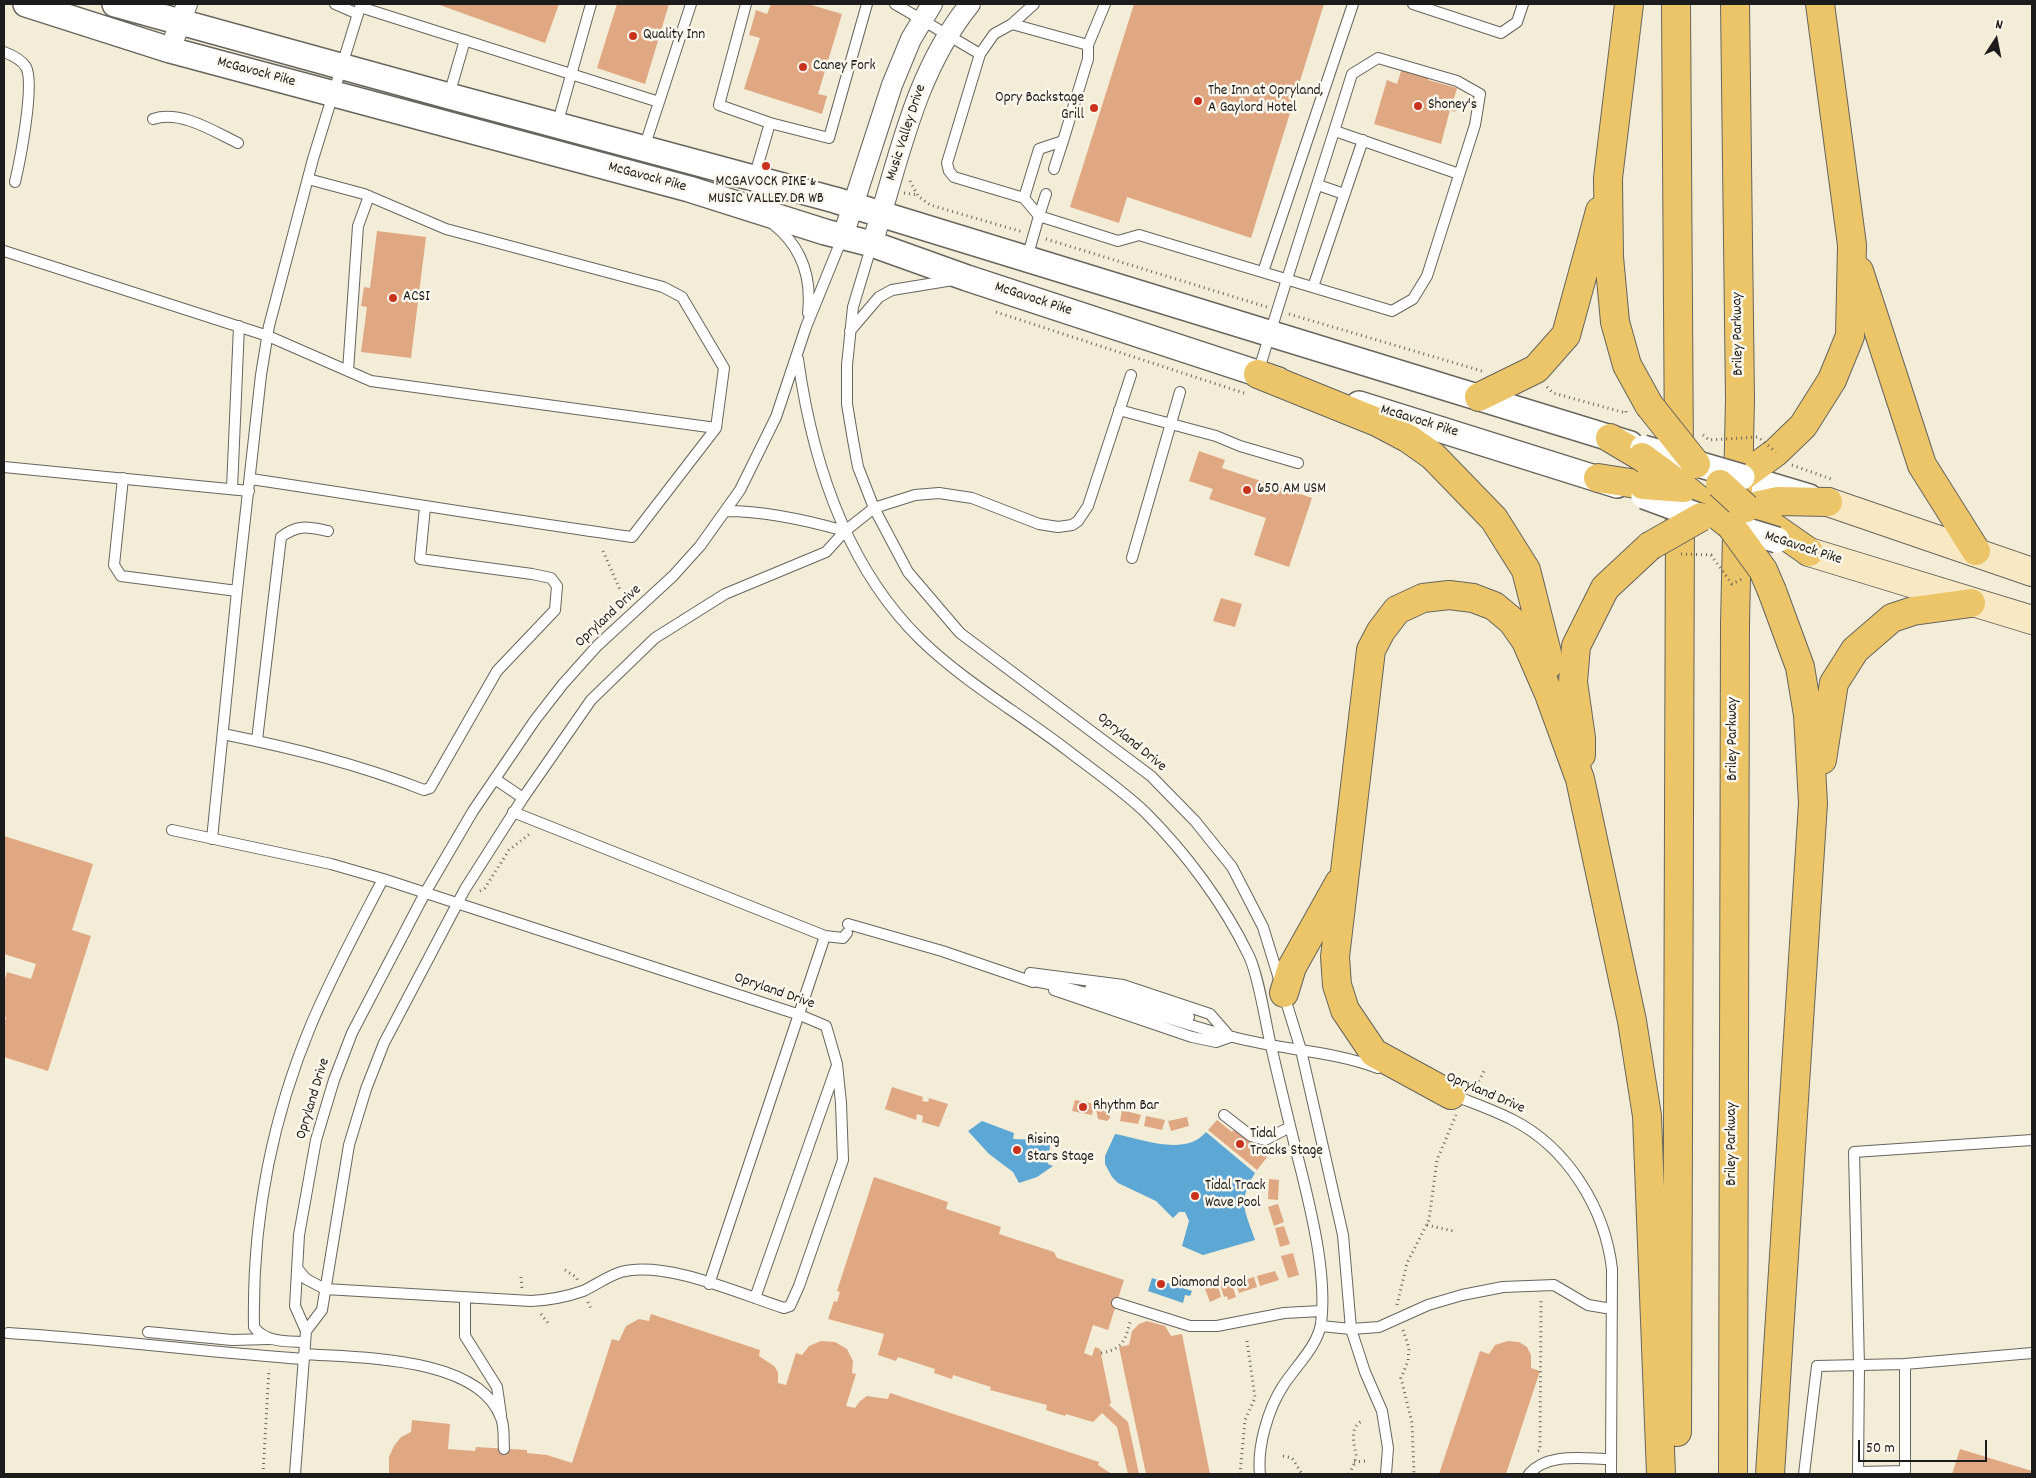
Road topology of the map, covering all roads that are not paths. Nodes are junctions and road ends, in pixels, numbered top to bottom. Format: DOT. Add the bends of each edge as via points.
graph roads {
  1 [pos="26,4"];
  2 [pos="115,4"];
  3 [pos="335,4"];
  4 [pos="591,4"];
  5 [pos="691,4"];
  6 [pos="746,4"];
  7 [pos="867,4"];
  8 [pos="895,4"];
  9 [pos="970,4"];
  10 [pos="1034,4"];
  11 [pos="1106,4"];
  12 [pos="1353,4"];
  13 [pos="1413,4"];
  14 [pos="1523,4"];
  15 [pos="1629,4"];
  16 [pos="1676,4"];
  17 [pos="1735,4"];
  18 [pos="1820,4"];
  19 [pos="360,8"];
  20 [pos="928,12"];
  21 [pos="183,13"];
  22 [pos="1012,24"];
  23 [pos="947,35"];
  24 [pos="465,40"];
  25 [pos="1088,44"];
  26 [pos="170,50"];
  27 [pos="4,52"];
  28 [pos="980,54"];
  29 [pos="342,67"];
  30 [pos="570,74"];
  31 [pos="334,94"];
  32 [pos="449,96"];
  33 [pos="659,102"];
  34 [pos="153,119"];
  35 [pos="770,123"];
  36 [pos="557,126"];
  37 [pos="1335,130"];
  38 [pos="1362,140"];
  39 [pos="1062,141"];
  40 [pos="238,143"];
  41 [pos="644,149"];
  42 [pos="1054,169"];
  43 [pos="1460,174"];
  44 [pos="754,178"];
  45 [pos="1608,178"];
  46 [pos="308,179"];
  47 [pos="16,182"];
  48 [pos="1318,185"];
  49 [pos="1046,194"];
  50 [pos="1344,194"];
  51 [pos="369,196"];
  52 [pos="1024,198"];
  53 [pos="854,205"];
  54 [pos="759,212"];
  55 [pos="882,213"];
  56 [pos="1039,216"];
  57 [pos="843,236"];
  58 [pos="872,244"];
  59 [pos="1852,246"];
  60 [pos="4,251"];
  61 [pos="1027,258"];
  62 [pos="1263,272"];
  63 [pos="967,278"];
  64 [pos="1288,280"];
  65 [pos="1314,287"];
  66 [pos="239,326"];
  67 [pos="806,327"];
  68 [pos="849,331"];
  69 [pos="1270,333"];
  70 [pos="268,336"];
  71 [pos="798,356"];
  72 [pos="348,371"];
  73 [pos="1258,374"];
  74 [pos="1131,375"];
  75 [pos="1180,392"];
  76 [pos="1479,397"];
  77 [pos="1119,410"];
  78 [pos="1170,424"];
  79 [pos="716,428"];
  80 [pos="1610,438"];
  81 [pos="1642,453"];
  82 [pos="1298,463"];
  83 [pos="1696,464"];
  84 [pos="4,467"];
  85 [pos="123,478"];
  86 [pos="1598,478"];
  87 [pos="251,479"];
  88 [pos="1731,480"];
  89 [pos="1684,488"];
  90 [pos="232,489"];
  91 [pos="249,491"];
  92 [pos="1644,491"];
  93 [pos="1830,491"];
  94 [pos="1777,494"];
  95 [pos="426,508"];
  96 [pos="874,508"];
  97 [pos="726,511"];
  98 [pos="1724,516"];
  99 [pos="328,531"];
  100 [pos="845,531"];
  101 [pos="1976,551"];
  102 [pos="1809,552"];
  103 [pos="1132,558"];
  104 [pos="2032,572"];
  105 [pos="237,591"];
  106 [pos="1971,603"];
  107 [pos="2032,620"];
  108 [pos="1550,694"];
  109 [pos="223,734"];
  110 [pos="257,740"];
  111 [pos="495,779"];
  112 [pos="1580,780"];
  113 [pos="523,798"];
  114 [pos="1813,803"];
  115 [pos="514,812"];
  116 [pos="172,830"];
  117 [pos="212,839"];
  118 [pos="1346,868"];
  119 [pos="382,879"];
  120 [pos="425,893"];
  121 [pos="456,903"];
  122 [pos="825,936"];
  123 [pos="1029,976"];
  124 [pos="1284,993"];
  125 [pos="800,1016"];
  126 [pos="1227,1033"];
  127 [pos="1271,1046"];
  128 [pos="1301,1050"];
  129 [pos="837,1064"];
  130 [pos="1459,1098"];
  131 [pos="1224,1115"];
  132 [pos="1290,1127"];
  133 [pos="2032,1140"];
  134 [pos="297,1268"];
  135 [pos="709,1284"];
  136 [pos="325,1289"];
  137 [pos="465,1298"];
  138 [pos="755,1298"];
  139 [pos="1117,1304"];
  140 [pos="1612,1309"];
  141 [pos="1321,1311"];
  142 [pos="1351,1329"];
  143 [pos="306,1330"];
  144 [pos="1319,1331"];
  145 [pos="148,1332"];
  146 [pos="8,1333"];
  147 [pos="270,1339"];
  148 [pos="305,1342"];
  149 [pos="2032,1353"];
  150 [pos="304,1356"];
  151 [pos="1905,1364"];
  152 [pos="1859,1366"];
  153 [pos="502,1419"];
  154 [pos="504,1449"];
  155 [pos="1611,1458"];
  156 [pos="1858,1473"];
  157 [pos="295,1474"];
  158 [pos="1260,1474"];
  159 [pos="1386,1474"];
  160 [pos="1529,1474"];
  161 [pos="1611,1474"];
  162 [pos="1661,1474"];
  163 [pos="1676,1474"];
  164 [pos="1732,1474"];
  165 [pos="1770,1474"];
  166 [pos="1804,1474"];
  1 -- 26 [label="street, McGavock Pike"];
  2 -- 21 [label="street, McGavock Pike"];
  3 -- 19 [label="lane"];
  4 -- 30 [label="lane"];
  5 -- 33 [label="lane"];
  6 -- 35 [label="lane" via="719,105"];
  7 -- 35 [label="lane" via="829,138"];
  8 -- 20 [label="lane"];
  9 -- 23 [label="street, Music Valley Drive"];
  10 -- 22 [label="lane"];
  11 -- 25 [label="lane"];
  12 -- 62 [label="lane"];
  13 -- 14 [label="lane" via="1501,33 1517,22"];
  15 -- 45 [label="highway"];
  16 -- 163 [label="highway" via="1681,645"];
  17 -- 164 [label="highway, Briley Parkway" via="1740,399 1735,624"];
  18 -- 59 [label="highway"];
  19 -- 24 [label="lane"];
  19 -- 29 [label="lane"];
  20 -- 23 [label="lane"];
  20 -- 53 [label="street, Music Valley Drive" via="911,40 892,85"];
  21 -- 26 [label="street"];
  21 -- 29 [label="street, McGavock Pike"];
  22 -- 25 [label="lane"];
  22 -- 28 [label="lane" via="994,34"];
  23 -- 28 [label="lane"];
  23 -- 55 [label="street, Music Valley Drive" via="922,84 904,133"];
  24 -- 30 [label="lane"];
  24 -- 32 [label="lane"];
  25 -- 39 [label="lane" via="1088,59"];
  26 -- 31 [label="street, McGavock Pike"];
  27 -- 47 [label="lane" via="25,64 28,73 26,116"];
  28 -- 52 [label="lane" via="947,163 949,171 954,177"];
  29 -- 31 [label="lane"];
  29 -- 32 [label="street, McGavock Pike"];
  30 -- 33 [label="lane"];
  30 -- 36 [label="lane"];
  31 -- 46 [label="lane"];
  31 -- 54 [label="street, McGavock Pike" via="689,189"];
  32 -- 36 [label="street, McGavock Pike"];
  33 -- 41 [label="lane"];
  34 -- 40 [label="lane" via="162,116 194,122"];
  35 -- 44 [label="lane"];
  36 -- 41 [label="street, McGavock Pike"];
  37 -- 38 [label="lane"];
  37 -- 43 [label="lane" via="1352,74 1378,58 1457,81 1480,94 1475,125"];
  37 -- 48 [label="lane"];
  38 -- 43 [label="lane"];
  38 -- 50 [label="lane"];
  39 -- 42 [label="lane"];
  39 -- 52 [label="lane" via="1039,149"];
  41 -- 44 [label="street, McGavock Pike"];
  43 -- 65 [label="lane" via="1427,276 1413,299 1392,311"];
  44 -- 53 [label="street, McGavock Pike"];
  45 -- 76 [label="highway" via="1566,335 1536,369"];
  45 -- 83 [label="highway, bridge" via="1609,257 1615,322 1627,365 1649,406"];
  46 -- 51 [label="lane"];
  46 -- 70 [label="lane"];
  48 -- 50 [label="lane"];
  48 -- 64 [label="lane"];
  49 -- 56 [label="lane"];
  50 -- 65 [label="lane"];
  51 -- 72 [label="lane" via="358,226"];
  51 -- 79 [label="lane" via="446,230 663,287 682,297 724,368"];
  52 -- 56 [label="lane"];
  53 -- 55 [label="street, McGavock Pike"];
  53 -- 57 [label="street, Music Valley Drive"];
  54 -- 57 [label="street, McGavock Pike"];
  54 -- 67 [label="lane" via="795,244 801,258 809,302"];
  55 -- 58 [label="street, Music Valley Drive"];
  55 -- 61 [label="street, McGavock Pike"];
  56 -- 61 [label="lane"];
  56 -- 62 [label="lane" via="1118,241 1139,235"];
  57 -- 58 [label="street, McGavock Pike"];
  57 -- 67 [label="lane, Opryland Drive"];
  58 -- 63 [label="street, McGavock Pike"];
  58 -- 68 [label="lane, Opryland Drive"];
  59 -- 88 [label="highway" via="1850,336 1832,380 1782,458"];
  59 -- 101 [label="highway" via="1922,465"];
  60 -- 66 [label="lane"];
  61 -- 69 [label="street, McGavock Pike"];
  62 -- 64 [label="lane"];
  63 -- 68 [label="lane" via="892,290 880,296"];
  63 -- 73 [label="street, McGavock Pike"];
  64 -- 65 [label="lane"];
  64 -- 69 [label="lane"];
  66 -- 70 [label="lane"];
  66 -- 90 [label="lane"];
  67 -- 71 [label="lane, Opryland Drive"];
  68 -- 96 [label="lane, Opryland Drive" via="849,413 858,467"];
  69 -- 73 [label="lane"];
  69 -- 76 [label="street, McGavock Pike"];
  70 -- 72 [label="lane"];
  70 -- 87 [label="lane"];
  71 -- 97 [label="lane, Opryland Drive" via="776,417"];
  71 -- 100 [label="lane, Opryland Drive" via="811,429"];
  72 -- 79 [label="lane" via="371,381"];
  73 -- 86 [label="street, McGavock Pike"];
  73 -- 108 [label="highway" via="1377,422 1409,440 1433,456 1494,520 1526,570 1547,653"];
  74 -- 77 [label="lane"];
  75 -- 78 [label="lane"];
  76 -- 80 [label="street, McGavock Pike"];
  77 -- 78 [label="lane"];
  77 -- 96 [label="lane" via="1091,496 1078,521 1072,525 1039,524 972,498 939,493 915,495"];
  78 -- 82 [label="lane"];
  78 -- 103 [label="lane"];
  79 -- 95 [label="lane" via="632,537"];
  80 -- 81 [label="highway"];
  81 -- 83 [label="street, bridge"];
  81 -- 89 [label="highway, bridge"];
  83 -- 88 [label="highway"];
  84 -- 85 [label="lane"];
  85 -- 90 [label="lane"];
  85 -- 105 [label="lane" via="114,565 122,576"];
  86 -- 92 [label="highway"];
  87 -- 91 [label="lane"];
  87 -- 95 [label="lane" via="381,498"];
  88 -- 89 [label="highway"];
  88 -- 94 [label="street"];
  88 -- 98 [label="highway, bridge"];
  89 -- 92 [label="highway, bridge"];
  89 -- 98 [label="highway"];
  90 -- 91 [label="lane"];
  91 -- 105 [label="lane"];
  92 -- 98 [label="street, bridge"];
  93 -- 94 [label="highway"];
  93 -- 101 [label="main road"];
  94 -- 98 [label="highway"];
  95 -- 110 [label="lane" via="420,558 532,574 551,578 557,586 555,610 497,671 430,788 424,790 341,760"];
  96 -- 100 [label="lane"];
  96 -- 124 [label="lane, Opryland Drive" via="908,572 960,633 1151,776 1195,821 1232,867 1263,927"];
  97 -- 100 [label="lane" via="748,511"];
  97 -- 111 [label="lane, Opryland Drive" via="673,576 598,646 563,684"];
  98 -- 102 [label="highway" via="1777,535"];
  98 -- 112 [label="highway, bridge" via="1654,543 1606,588 1576,646 1573,682 1581,738"];
  98 -- 114 [label="highway, bridge" via="1768,580 1800,667 1808,715"];
  99 -- 110 [label="lane" via="304,527 292,529 281,537"];
  100 -- 113 [label="lane" via="826,552 725,594 655,638 591,700"];
  100 -- 127 [label="lane, Opryland Drive" via="864,568 919,638 1144,812 1207,884 1251,959"];
  101 -- 104 [label="main road"];
  102 -- 106 [label="main road, McGavock Pike"];
  105 -- 109 [label="lane"];
  106 -- 107 [label="main road, McGavock Pike"];
  106 -- 114 [label="highway" via="1913,611 1892,618 1855,650 1834,683"];
  108 -- 112 [label="highway"];
  108 -- 118 [label="highway" via="1526,641 1512,621 1494,606 1473,598 1449,595 1423,598 1397,610 1380,631 1371,650"];
  109 -- 110 [label="lane"];
  109 -- 117 [label="lane"];
  111 -- 113 [label="lane"];
  111 -- 120 [label="lane, Opryland Drive"];
  112 -- 162 [label="highway" via="1632,1021 1647,1116"];
  113 -- 115 [label="lane"];
  114 -- 165 [label="highway"];
  115 -- 121 [label="lane"];
  115 -- 122 [label="lane"];
  116 -- 117 [label="lane, Opryland Drive"];
  117 -- 119 [label="lane, Opryland Drive" via="331,864"];
  118 -- 124 [label="highway" via="1292,967"];
  118 -- 130 [label="highway" via="1335,957 1336,985 1345,1010 1374,1052"];
  119 -- 120 [label="lane, Opryland Drive"];
  119 -- 147 [label="lane" via="311,1024 274,1136 259,1218 254,1307 254,1327 260,1336"];
  120 -- 121 [label="lane, Opryland Drive"];
  120 -- 134 [label="lane, Opryland Drive" via="352,1033 334,1080 305,1188"];
  121 -- 125 [label="lane, Opryland Drive"];
  121 -- 136 [label="lane" via="384,1043 366,1089 349,1145"];
  122 -- 123 [label="lane" via="843,938 848,928"];
  122 -- 125 [label="lane"];
  123 -- 126 [label="lane"];
  123 -- 126 [label="lane" via="1123,985 1210,1014"];
  123 -- 126 [label="lane" via="1099,1007 1192,1037 1216,1042"];
  124 -- 128 [label="lane, Opryland Drive"];
  125 -- 129 [label="lane, Opryland Drive" via="826,1026"];
  125 -- 135 [label="lane"];
  126 -- 127 [label="lane"];
  127 -- 128 [label="lane, Opryland Drive"];
  127 -- 132 [label="lane, Opryland Drive"];
  128 -- 130 [label="lane, Opryland Drive" via="1351,1058"];
  128 -- 142 [label="lane, Opryland Drive" via="1344,1235"];
  129 -- 138 [label="lane"];
  129 -- 138 [label="lane" via="843,1160 794,1301 784,1308"];
  130 -- 140 [label="lane, Opryland Drive" via="1515,1121 1539,1136 1562,1158 1591,1200 1607,1239 1612,1269"];
  131 -- 132 [label="lane" via="1251,1136 1265,1140"];
  132 -- 141 [label="lane, Opryland Drive" via="1316,1232"];
  133 -- 152 [label="lane" via="1854,1152"];
  134 -- 136 [label="lane" via="306,1279"];
  134 -- 143 [label="lane, Opryland Drive" via="295,1306"];
  135 -- 137 [label="lane" via="654,1269 632,1270 552,1300"];
  135 -- 138 [label="lane"];
  136 -- 137 [label="lane"];
  136 -- 143 [label="lane" via="322,1310"];
  137 -- 153 [label="lane" via="465,1336 497,1387"];
  139 -- 141 [label="lane" via="1190,1326 1217,1326"];
  140 -- 142 [label="lane" via="1588,1305 1554,1285 1503,1287 1428,1305 1379,1327"];
  140 -- 155 [label="lane, Opryland Drive"];
  141 -- 144 [label="lane, Opryland Drive"];
  142 -- 144 [label="lane"];
  142 -- 159 [label="lane, Opryland Drive" via="1382,1411 1388,1448"];
  143 -- 148 [label="lane, Opryland Drive"];
  144 -- 158 [label="lane" via="1282,1388 1268,1419 1259,1462"];
  145 -- 147 [label="lane" via="232,1340"];
  146 -- 150 [label="lane"];
  147 -- 148 [label="lane"];
  148 -- 150 [label="lane, Opryland Drive"];
  149 -- 151 [label="lane"];
  150 -- 153 [label="lane" via="413,1364 450,1374 488,1397"];
  150 -- 157 [label="lane, Opryland Drive"];
  151 -- 152 [label="lane"];
  151 -- 156 [label="lane" via="1905,1471"];
  152 -- 156 [label="lane"];
  152 -- 166 [label="lane" via="1817,1366"];
  153 -- 154 [label="lane"];
  155 -- 160 [label="lane" via="1548,1461 1536,1466"];
  155 -- 161 [label="lane, Opryland Drive"];
}
